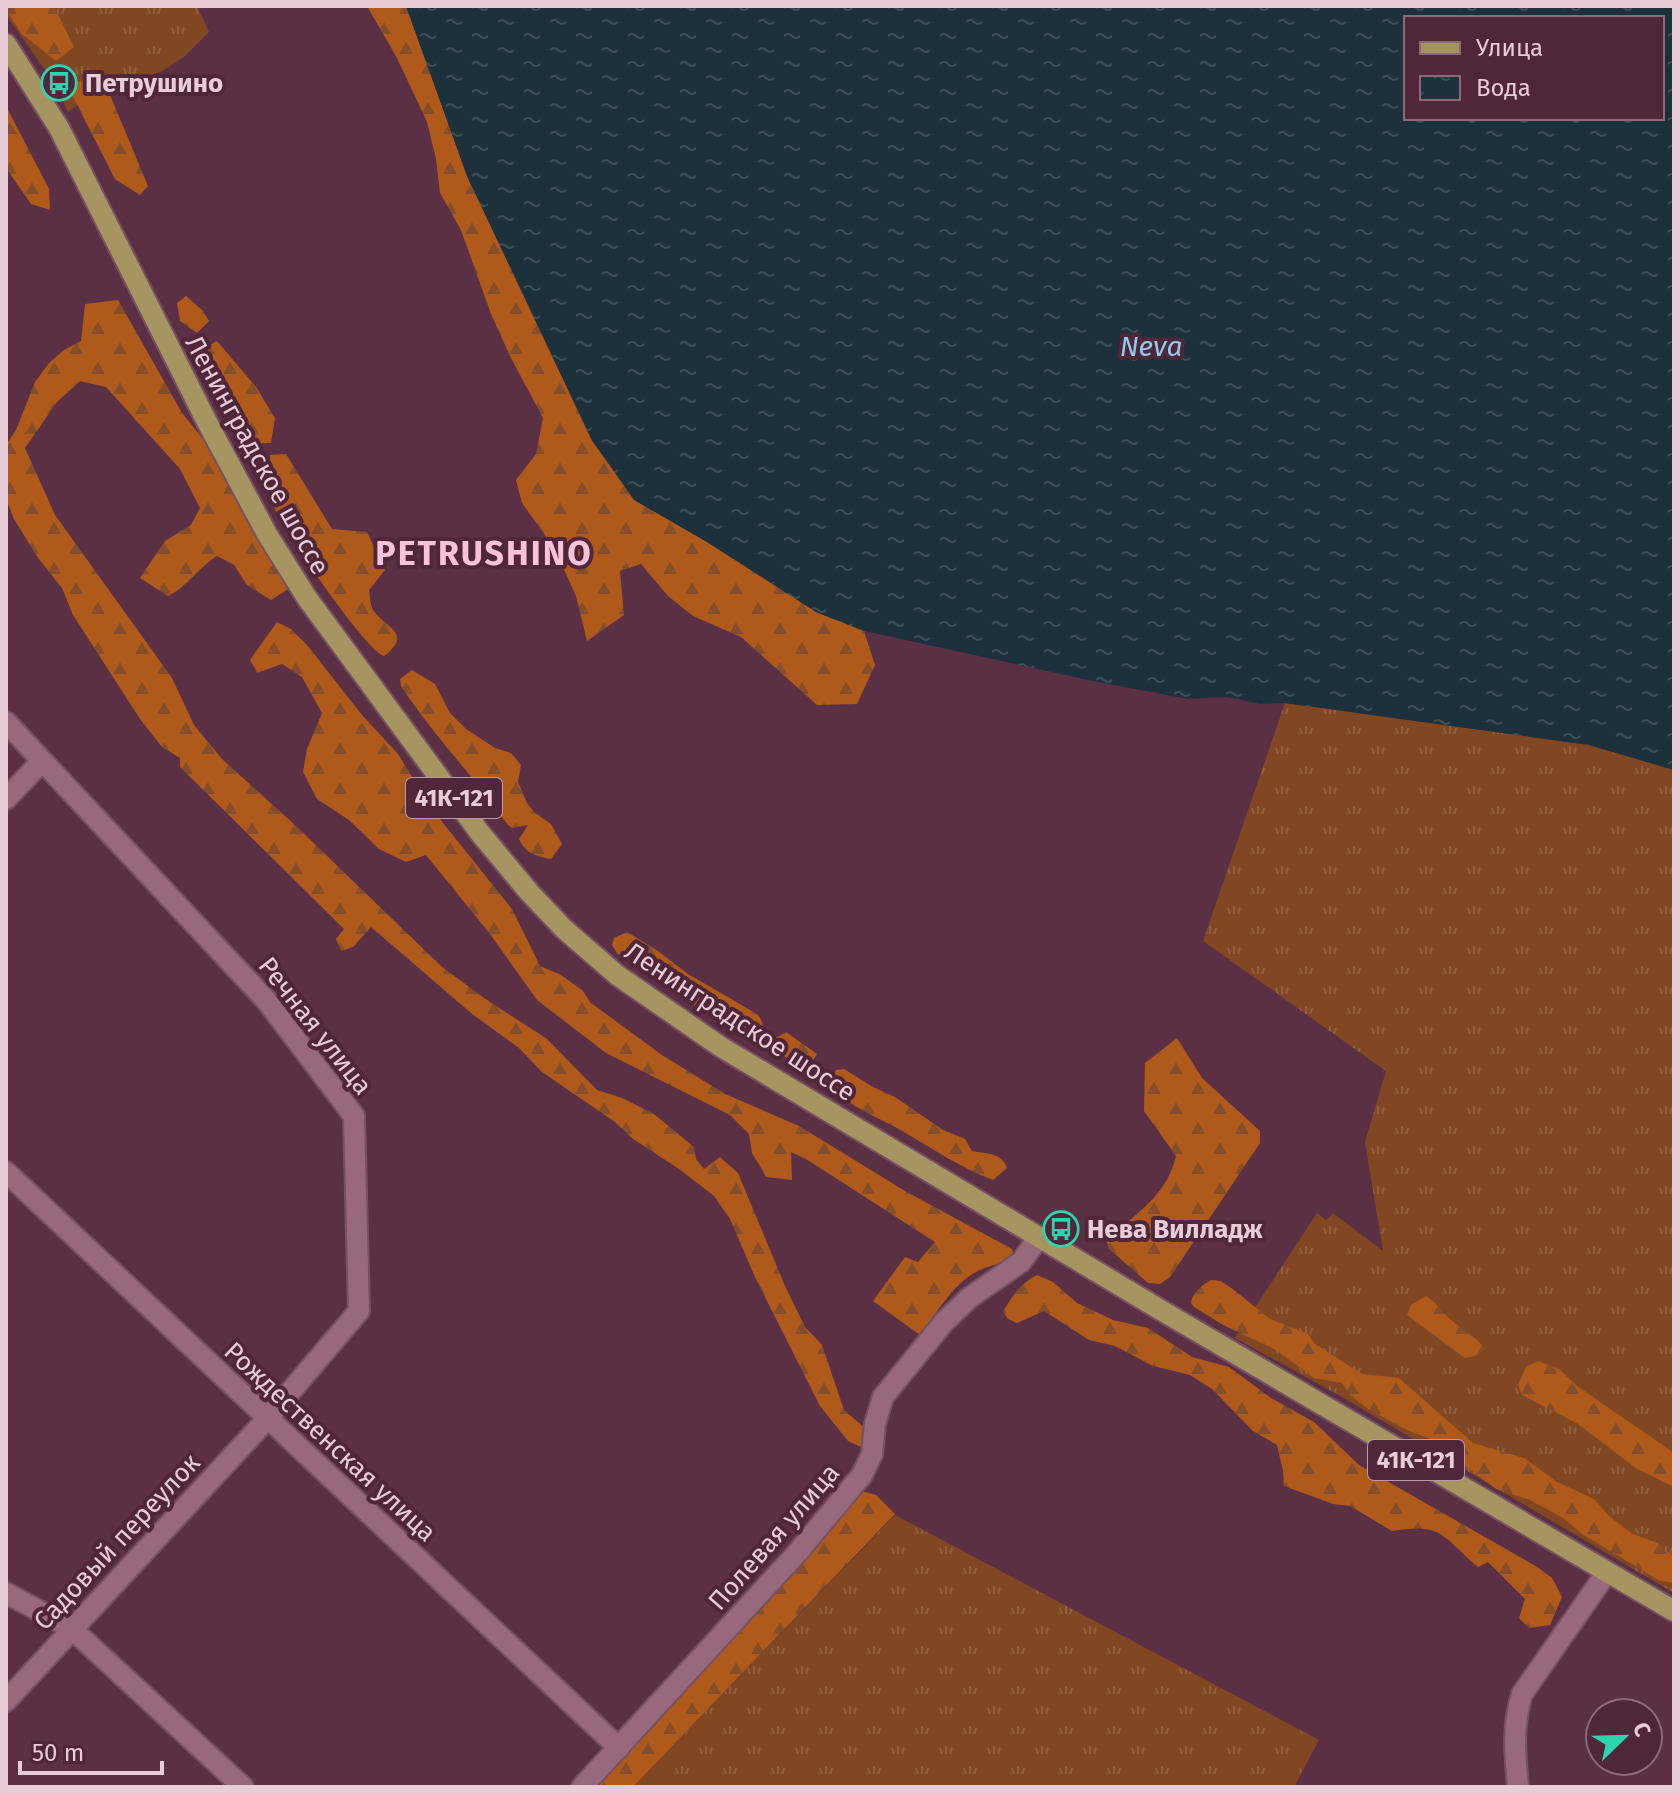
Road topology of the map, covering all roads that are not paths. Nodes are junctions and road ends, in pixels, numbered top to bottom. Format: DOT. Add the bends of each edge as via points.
graph roads {
  1 [pos="6,44"];
  2 [pos="6,722"];
  3 [pos="42,761"];
  4 [pos="6,799"];
  5 [pos="6,1172"];
  6 [pos="1039,1237"];
  7 [pos="267,1419"];
  8 [pos="1607,1572"];
  9 [pos="6,1593"];
  10 [pos="1674,1611"];
  11 [pos="71,1628"];
  12 [pos="6,1701"];
  13 [pos="619,1748"];
  14 [pos="243,1787"];
  15 [pos="582,1787"];
  16 [pos="1518,1787"];
  1 -- 6 [label="main road, Ленинградское шоссе / 41К-121" via="59,128 275,547 448,790 529,892 584,947 654,1002"];
  2 -- 3 [label="street, Речная улица"];
  3 -- 4 [label="street"];
  3 -- 7 [label="street, Речная улица" via="266,1000 354,1116 359,1311"];
  5 -- 7 [label="street, Рождественская улица"];
  6 -- 8 [label="main road, Ленинградское шоссе / 41К-121"];
  6 -- 13 [label="street, Полевая улица" via="1021,1262 944,1322 883,1397 872,1454 862,1475"];
  7 -- 11 [label="street, Садовый переулок"];
  7 -- 13 [label="street, Рождественская улица"];
  8 -- 10 [label="main road, Ленинградское шоссе / 41К-121"];
  8 -- 16 [label="street" via="1522,1694 1514,1743"];
  9 -- 11 [label="street"];
  11 -- 12 [label="street, Садовый переулок"];
  11 -- 14 [label="street"];
  13 -- 15 [label="street, Полевая улица"];
}
